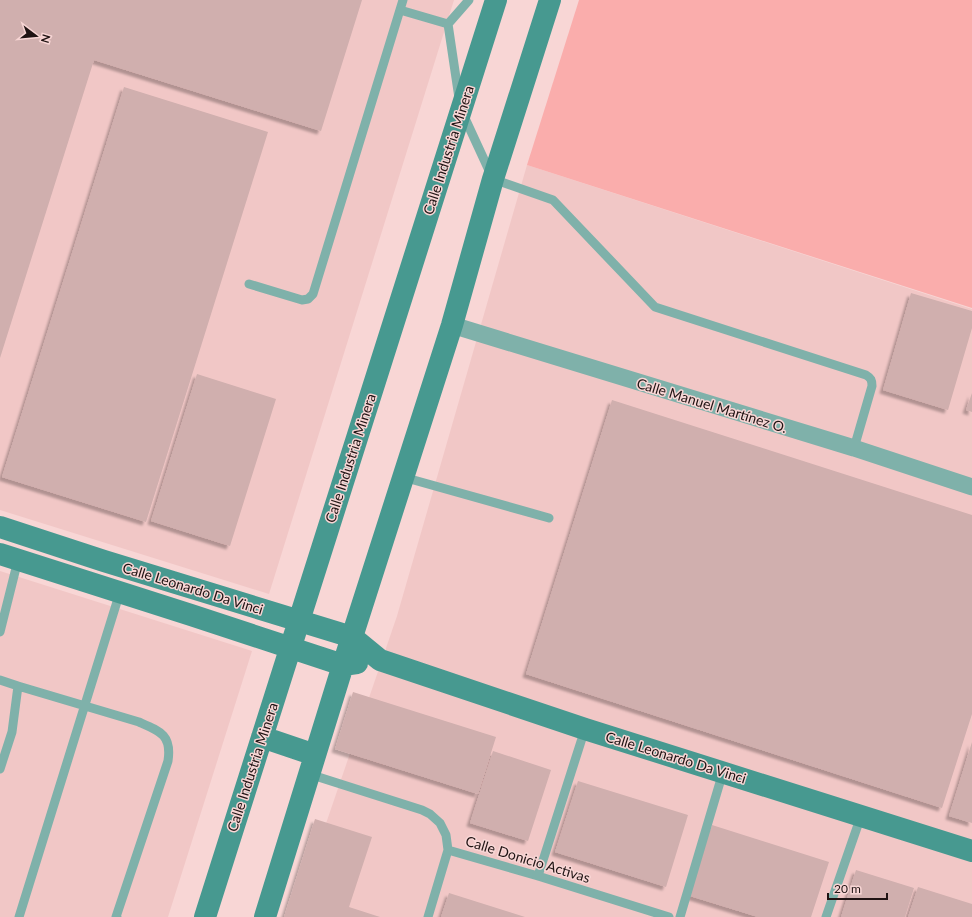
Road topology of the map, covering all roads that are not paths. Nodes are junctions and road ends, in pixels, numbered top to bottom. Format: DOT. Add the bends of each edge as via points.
graph roads {
  1 [pos="403,0"];
  2 [pos="469,0"];
  3 [pos="496,0"];
  4 [pos="550,0"];
  5 [pos="400,10"];
  6 [pos="448,24"];
  7 [pos="461,110"];
  8 [pos="493,179"];
  9 [pos="249,284"];
  10 [pos="452,325"];
  11 [pos="854,448"];
  12 [pos="403,477"];
  13 [pos="972,487"];
  14 [pos="549,518"];
  15 [pos="0,527"];
  16 [pos="9,557"];
  17 [pos="120,592"];
  18 [pos="4,597"];
  19 [pos="299,620"];
  20 [pos="0,632"];
  21 [pos="352,637"];
  22 [pos="290,648"];
  23 [pos="380,660"];
  24 [pos="343,665"];
  25 [pos="0,680"];
  26 [pos="18,686"];
  27 [pos="86,706"];
  28 [pos="584,729"];
  29 [pos="262,737"];
  30 [pos="312,765"];
  31 [pos="0,769"];
  32 [pos="723,772"];
  33 [pos="861,816"];
  34 [pos="448,850"];
  35 [pos="972,851"];
  36 [pos="538,876"];
  37 [pos="19,917"];
  38 [pos="116,917"];
  39 [pos="205,917"];
  40 [pos="265,917"];
  41 [pos="428,917"];
  42 [pos="669,917"];
  43 [pos="680,917"];
  44 [pos="826,917"];
  1 -- 5 [label="lane"];
  2 -- 6 [label="lane"];
  3 -- 7 [label="main road, Calle Industria Minera"];
  4 -- 8 [label="main road"];
  5 -- 6 [label="lane"];
  5 -- 9 [label="lane" via="312,294 308,299 302,300"];
  6 -- 7 [label="lane"];
  7 -- 8 [label="lane"];
  7 -- 19 [label="main road, Calle Industria Minera"];
  8 -- 10 [label="main road"];
  8 -- 11 [label="lane" via="553,200 654,307 870,377 872,386"];
  10 -- 11 [label="street, Calle Manuel Martínez O."];
  10 -- 12 [label="main road"];
  11 -- 13 [label="street, Calle Manuel Martínez O."];
  12 -- 14 [label="lane"];
  12 -- 21 [label="main road"];
  15 -- 19 [label="main road, Calle Leonardo Da Vinci"];
  16 -- 17 [label="main road, Calle Leonardo Da Vinci"];
  16 -- 18 [label="lane"];
  17 -- 22 [label="main road, Calle Leonardo Da Vinci"];
  17 -- 27 [label="lane"];
  18 -- 20 [label="lane"];
  19 -- 21 [label="main road, Calle Leonardo Da Vinci"];
  19 -- 22 [label="main road, Calle Industria Minera"];
  21 -- 23 [label="main road, Calle Leonardo Da Vinci"];
  21 -- 24 [label="main road"];
  22 -- 24 [label="main road, Calle Leonardo Da Vinci"];
  22 -- 29 [label="main road, Calle Industria Minera"];
  23 -- 24 [label="main road, Calle Leonardo Da Vinci"];
  23 -- 28 [label="main road, Calle Leonardo Da Vinci"];
  24 -- 30 [label="main road"];
  25 -- 26 [label="lane"];
  26 -- 27 [label="lane"];
  26 -- 31 [label="lane" via="12,732"];
  27 -- 37 [label="lane"];
  27 -- 38 [label="lane" via="158,730 168,743 169,752 162,781"];
  28 -- 32 [label="main road, Calle Leonardo Da Vinci"];
  28 -- 36 [label="lane"];
  29 -- 30 [label="main road"];
  29 -- 39 [label="main road, Calle Industria Minera"];
  30 -- 34 [label="lane, Calle Donicio Activas" via="430,814 440,823 446,835"];
  30 -- 40 [label="main road"];
  32 -- 33 [label="main road, Calle Leonardo Da Vinci"];
  32 -- 43 [label="lane"];
  33 -- 35 [label="main road, Calle Leonardo Da Vinci"];
  33 -- 44 [label="lane"];
  34 -- 36 [label="lane, Calle Donicio Activas"];
  34 -- 41 [label="lane"];
  36 -- 42 [label="lane, Calle Donicio Activas"];
}
